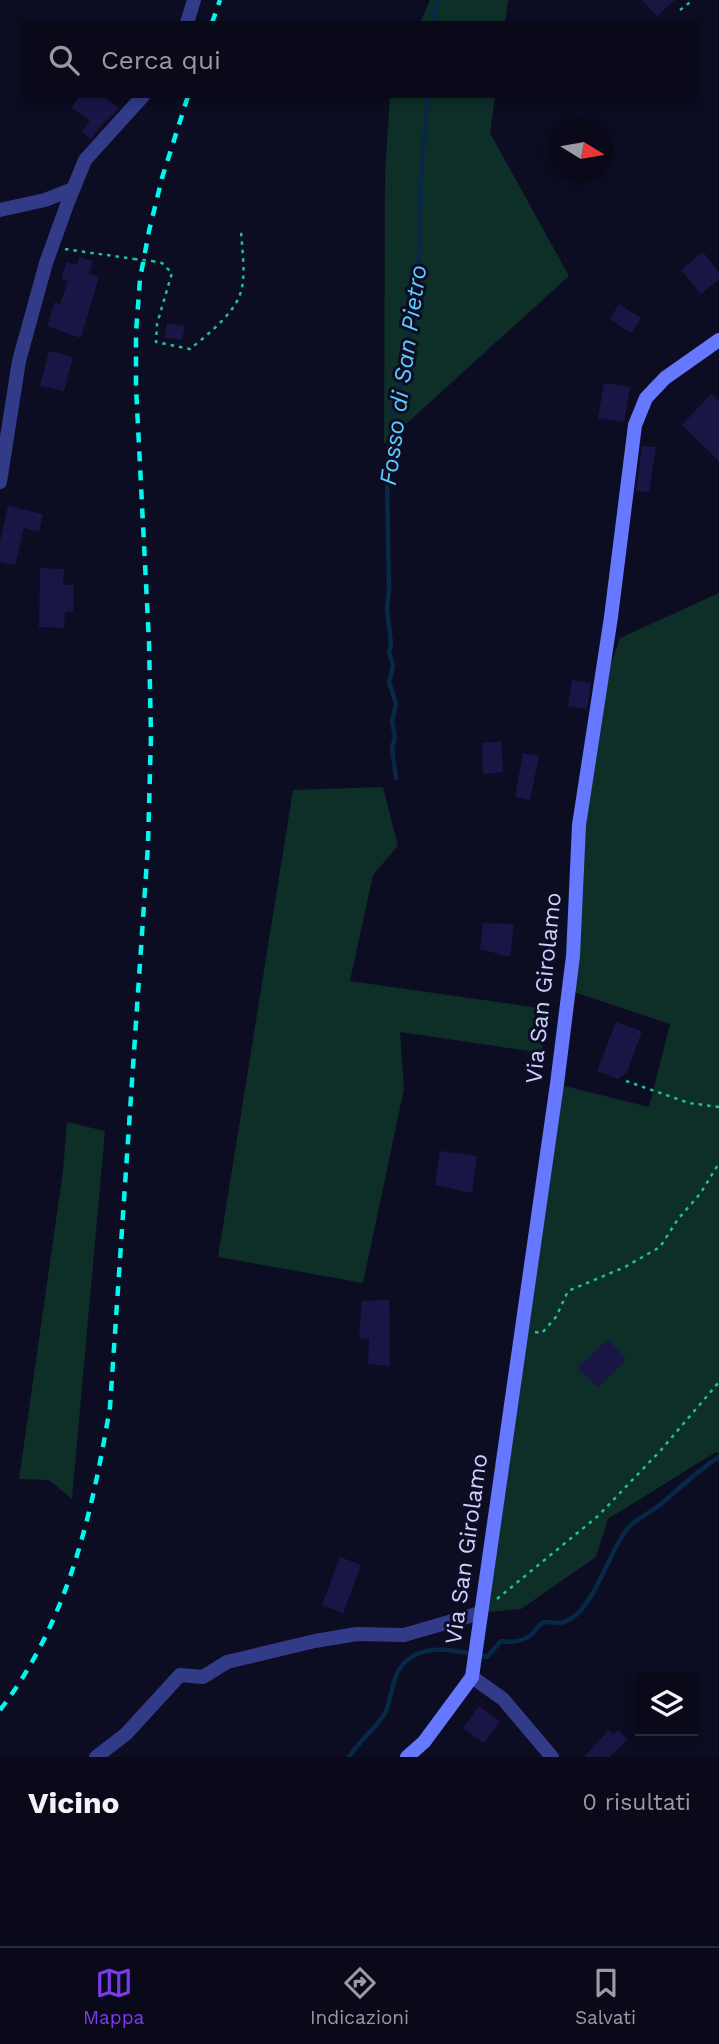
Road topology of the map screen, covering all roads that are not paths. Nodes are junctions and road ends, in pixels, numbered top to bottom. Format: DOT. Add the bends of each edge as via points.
graph roads {
  1 [pos="194,0"];
  2 [pos="188,21"];
  3 [pos="141,98"];
  4 [pos="73,189"];
  5 [pos="0,211"];
  6 [pos="719,340"];
  7 [pos="0,482"];
  8 [pos="480,1613"];
  9 [pos="472,1676"];
  10 [pos="96,1757"];
  11 [pos="407,1757"];
  12 [pos="552,1757"];
  1 -- 2 [label="street"];
  3 -- 4 [label="street" via="85,160"];
  4 -- 5 [label="street"];
  4 -- 7 [label="street" via="51,247 19,361"];
  6 -- 8 [label="street, Via San Girolamo" via="665,378 646,398 635,425 579,825 573,956"];
  8 -- 9 [label="street, Via San Girolamo"];
  8 -- 10 [label="street" via="404,1635 357,1634 315,1641 227,1662 203,1677 180,1675 126,1734"];
  9 -- 11 [label="street" via="424,1742"];
  9 -- 12 [label="street" via="503,1699"];
}
